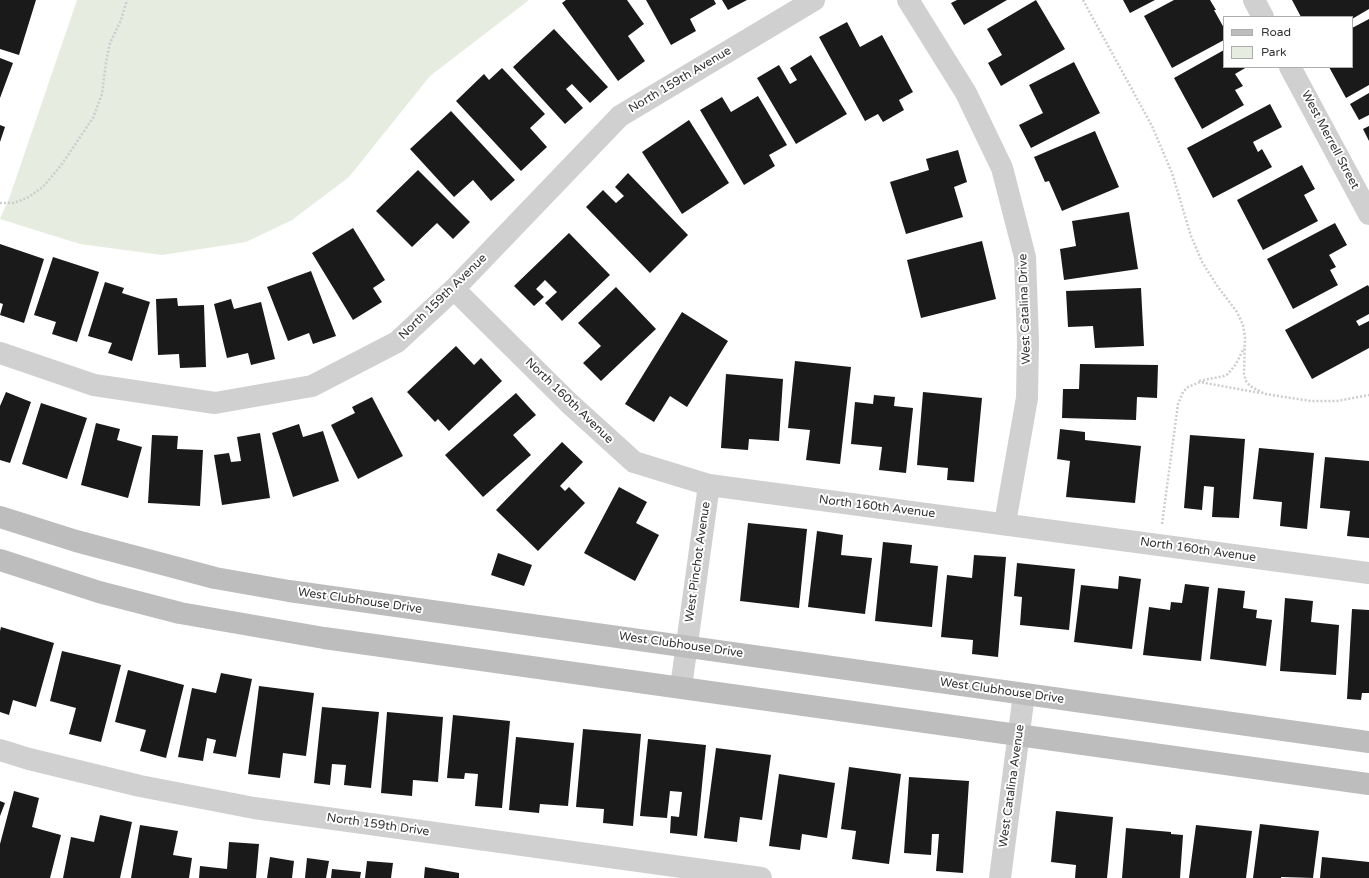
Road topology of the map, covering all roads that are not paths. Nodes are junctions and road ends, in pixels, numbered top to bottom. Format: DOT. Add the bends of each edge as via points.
graph roads {
  1 [pos="814,0"];
  2 [pos="908,0"];
  3 [pos="1254,0"];
  4 [pos="1262,16"];
  5 [pos="1291,68"];
  6 [pos="1369,214"];
  7 [pos="454,289"];
  8 [pos="0,353"];
  9 [pos="709,485"];
  10 [pos="0,517"];
  11 [pos="1005,523"];
  12 [pos="0,560"];
  13 [pos="1369,573"];
  14 [pos="686,646"];
  15 [pos="681,687"];
  16 [pos="1024,694"];
  17 [pos="1019,735"];
  18 [pos="1369,742"];
  19 [pos="0,750"];
  20 [pos="1369,784"];
  21 [pos="761,878"];
  22 [pos="1000,878"];
  1 -- 7 [label="street, North 159th Avenue" via="620,116"];
  2 -- 11 [label="street, West Catalina Drive" via="966,93 1002,168 1025,257 1027,398"];
  3 -- 4 [label="street"];
  5 -- 6 [label="street, West Merrell Street"];
  7 -- 8 [label="street, North 159th Avenue" via="397,342 312,386 215,403 94,385"];
  7 -- 9 [label="street, North 160th Avenue" via="569,403 634,462"];
  9 -- 11 [label="street, North 160th Avenue"];
  9 -- 14 [label="street, West Pinchot Avenue"];
  10 -- 14 [label="street, West Clubhouse Drive" via="76,541 215,578 289,591"];
  11 -- 13 [label="street, North 160th Avenue"];
  12 -- 15 [label="street" via="99,592 180,613 324,638"];
  14 -- 15 [label="street, West Pinchot Avenue"];
  14 -- 16 [label="street, West Clubhouse Drive"];
  15 -- 17 [label="street"];
  16 -- 17 [label="street, West Catalina Avenue"];
  16 -- 18 [label="street, West Clubhouse Drive"];
  17 -- 20 [label="street"];
  17 -- 22 [label="street, West Catalina Avenue"];
  19 -- 21 [label="street, North 159th Drive" via="140,786 254,808"];
}
